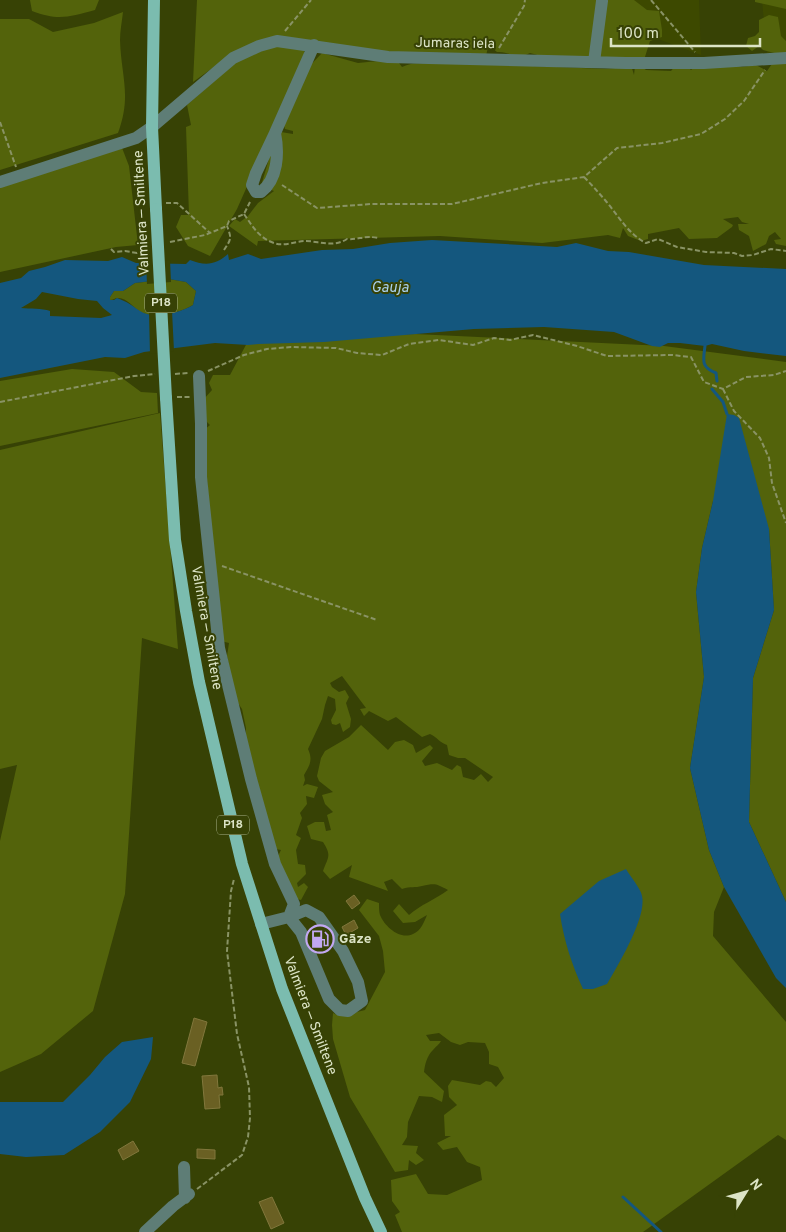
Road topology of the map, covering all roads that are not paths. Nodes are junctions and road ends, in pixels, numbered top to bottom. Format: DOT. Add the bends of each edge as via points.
graph roads {
  1 [pos="154,0"];
  2 [pos="602,1"];
  3 [pos="314,45"];
  4 [pos="786,58"];
  5 [pos="594,62"];
  6 [pos="152,127"];
  7 [pos="275,134"];
  8 [pos="0,182"];
  9 [pos="199,376"];
  10 [pos="289,917"];
  11 [pos="261,924"];
  12 [pos="184,1167"];
  13 [pos="145,1232"];
  14 [pos="381,1232"];
  1 -- 6 [label="main road, Valmiera — Smiltene / P18"];
  2 -- 5 [label="street"];
  3 -- 5 [label="street, Jumaras iela" via="388,58"];
  3 -- 6 [label="street, Jumaras iela" via="277,40 233,58"];
  3 -- 7 [label="street"];
  4 -- 5 [label="street, Jumaras iela" via="704,63"];
  6 -- 8 [label="street, Jumaras iela" via="136,138"];
  6 -- 11 [label="main road, Valmiera — Smiltene / P18, bridge" via="161,206 175,540 199,682 242,864"];
  7 -- 7 [label="street" via="252,185 256,192 268,187 275,169 278,148"];
  9 -- 10 [label="street" via="201,477 219,648 251,779 276,864 294,904"];
  10 -- 10 [label="street" via="301,932 329,999 340,1010 348,1011 362,1001 358,982 343,952 319,917 306,910"];
  10 -- 11 [label="street"];
  11 -- 14 [label="main road, Valmiera — Smiltene / P18" via="282,989"];
  12 -- 13 [label="street" via="187,1196"];
}
